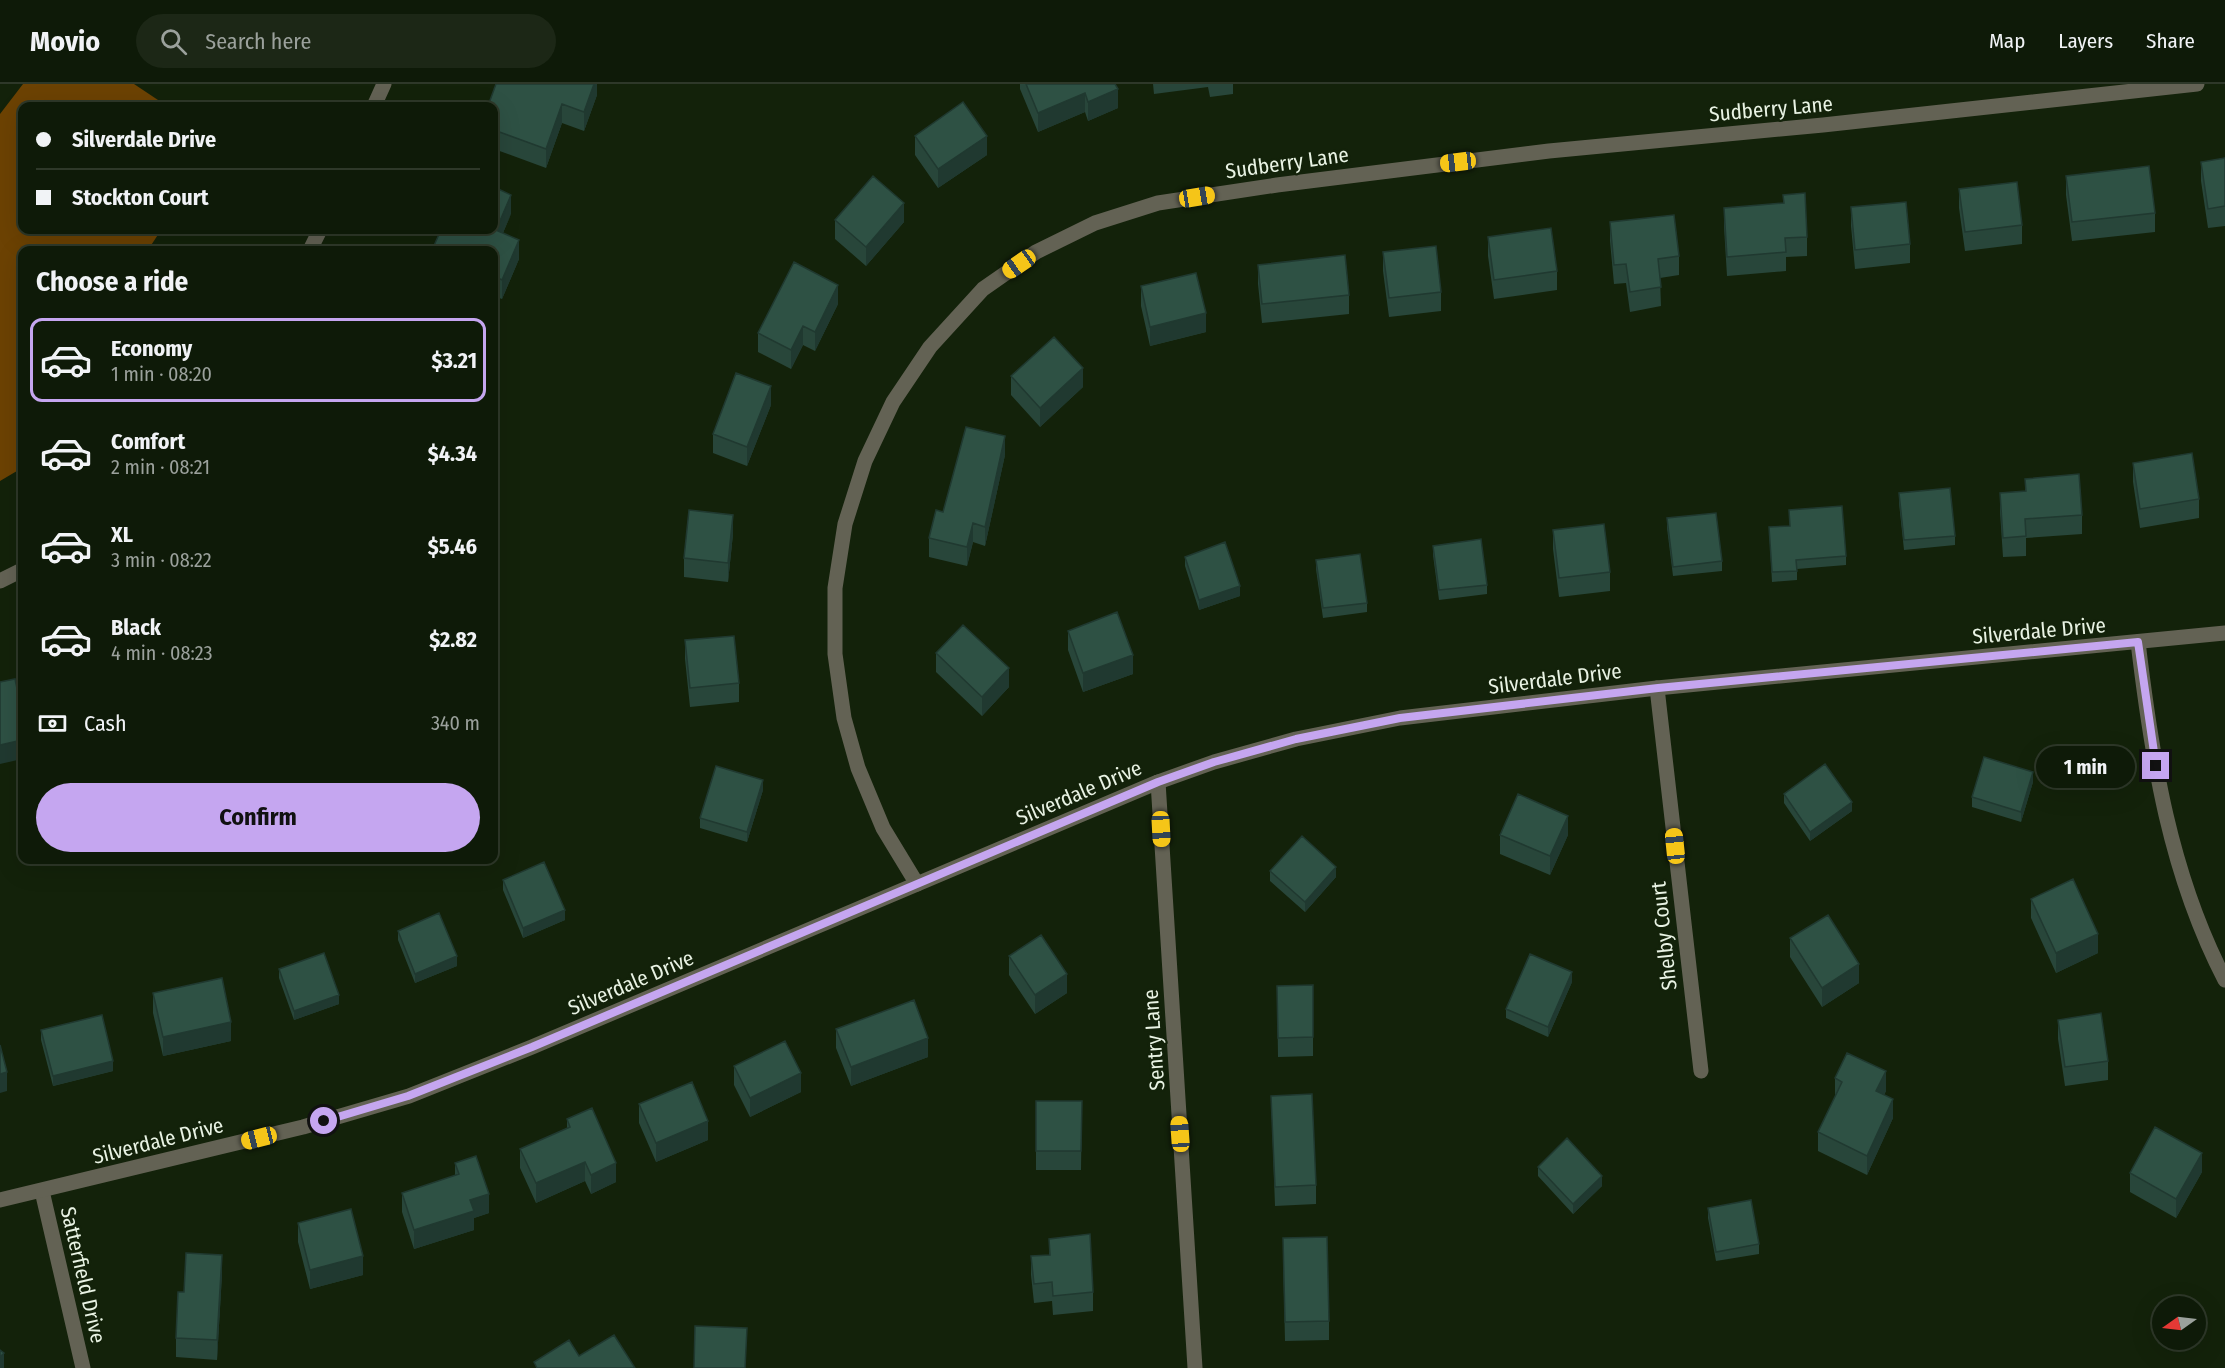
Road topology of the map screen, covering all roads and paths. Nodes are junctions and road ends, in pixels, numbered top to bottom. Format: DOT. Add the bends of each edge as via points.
graph roads {
  1 [pos="384,84"];
  2 [pos="2197,84"];
  3 [pos="376,102"];
  4 [pos="18,572"];
  5 [pos="0,580"];
  6 [pos="2225,633"];
  7 [pos="2138,642"];
  8 [pos="1658,688"];
  9 [pos="1158,782"];
  10 [pos="917,884"];
  11 [pos="2225,980"];
  12 [pos="1701,1071"];
  13 [pos="42,1191"];
  14 [pos="0,1200"];
  15 [pos="83,1368"];
  16 [pos="1195,1368"];
  1 -- 3 [label="street"];
  2 -- 10 [label="street, Sudberry Lane" via="1548,151 1277,185 1158,203 1095,223 1036,252 983,289 930,347 893,402 865,461 845,524 835,588 835,654 844,718 858,768 883,828"];
  4 -- 5 [label="street"];
  6 -- 7 [label="street, Silverdale Drive"];
  7 -- 8 [label="street, Silverdale Drive"];
  7 -- 11 [label="street" via="2163,810 2187,893"];
  8 -- 9 [label="street, Silverdale Drive" via="1400,718 1296,739"];
  8 -- 12 [label="street, Shelby Court"];
  9 -- 10 [label="street, Silverdale Drive"];
  9 -- 16 [label="street, Sentry Lane"];
  10 -- 13 [label="street, Silverdale Drive" via="408,1096 303,1128"];
  13 -- 14 [label="street, Silverdale Drive"];
  13 -- 15 [label="street, Satterfield Drive"];
}
